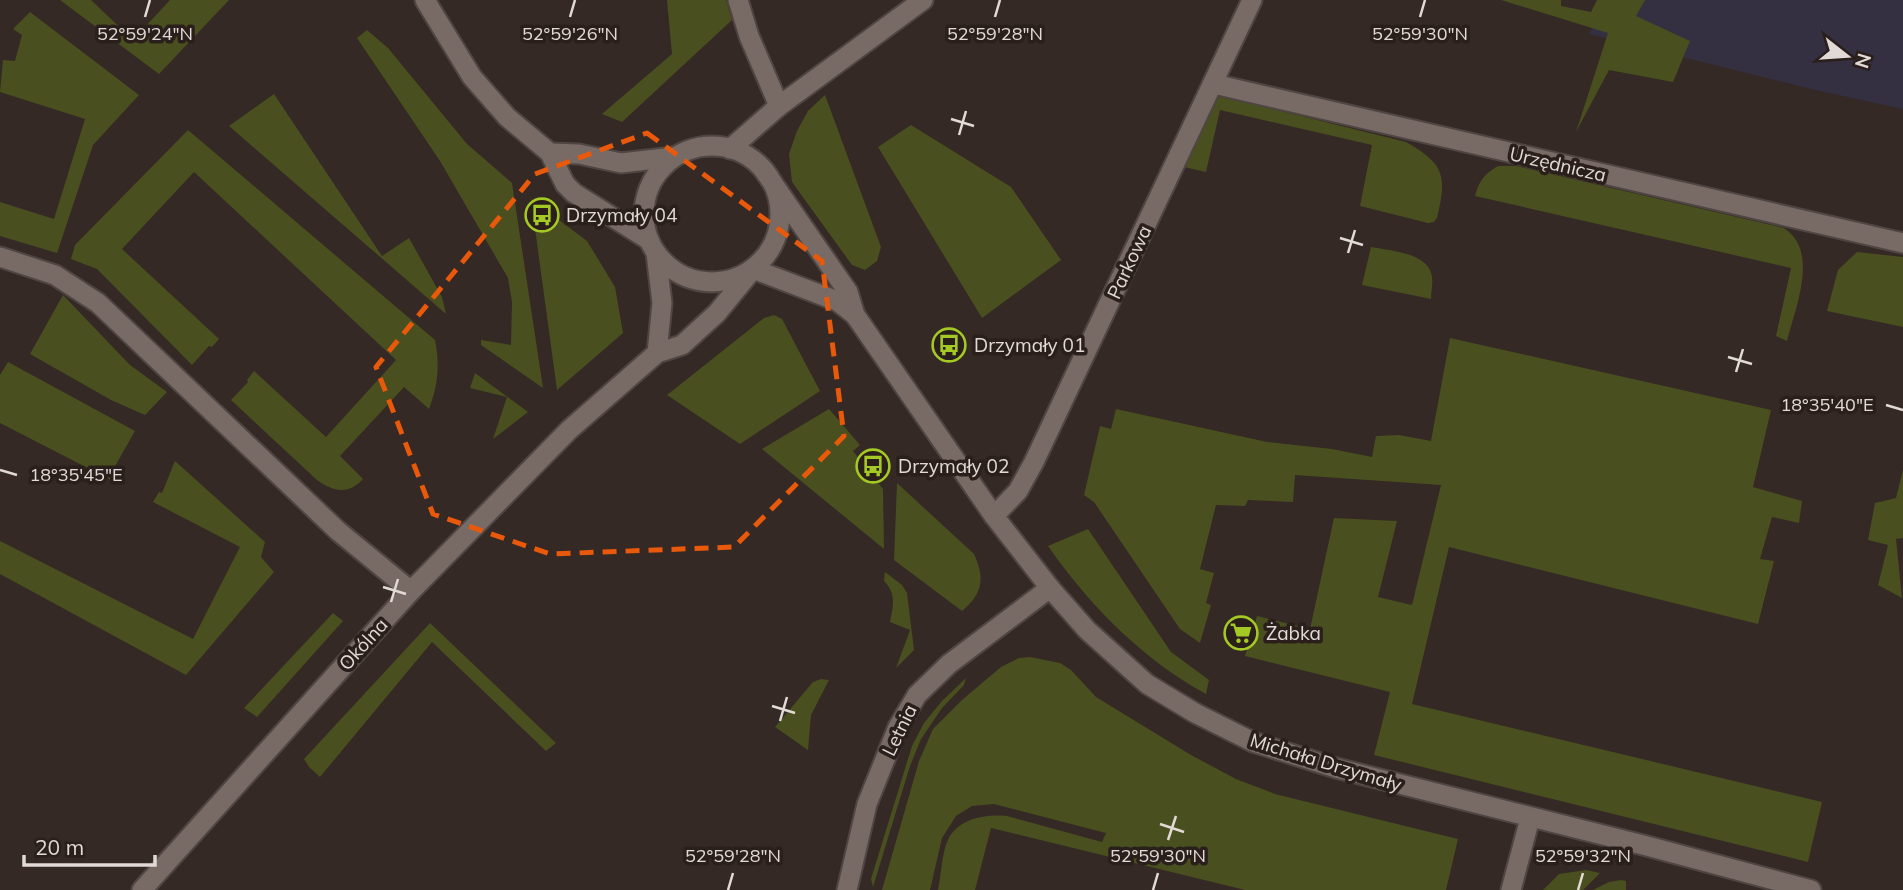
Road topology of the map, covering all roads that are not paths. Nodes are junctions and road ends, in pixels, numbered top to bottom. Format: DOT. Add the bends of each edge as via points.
graph roads {
  1 [pos="425,0"];
  2 [pos="738,0"];
  3 [pos="923,0"];
  4 [pos="1252,0"];
  5 [pos="1214,84"];
  6 [pos="779,106"];
  7 [pos="730,149"];
  8 [pos="550,153"];
  9 [pos="675,157"];
  10 [pos="763,169"];
  11 [pos="1903,243"];
  12 [pos="653,247"];
  13 [pos="0,257"];
  14 [pos="752,269"];
  15 [pos="855,315"];
  16 [pos="657,353"];
  17 [pos="994,516"];
  18 [pos="1050,588"];
  19 [pos="411,590"];
  20 [pos="1530,818"];
  21 [pos="142,890"];
  22 [pos="848,890"];
  23 [pos="1511,890"];
  24 [pos="1811,890"];
  1 -- 8 [label="street" via="479,86"];
  2 -- 6 [label="street"];
  3 -- 6 [label="street"];
  4 -- 5 [label="street, Parkowa"];
  5 -- 11 [label="street, Urzędnicza"];
  5 -- 17 [label="street, Parkowa" via="1034,462 1017,491"];
  6 -- 7 [label="street"];
  7 -- 9 [label="street" via="699,147"];
  7 -- 10 [label="street"];
  8 -- 9 [label="street" via="621,163"];
  8 -- 12 [label="street" via="565,184"];
  9 -- 12 [label="street" via="648,190 644,218"];
  10 -- 14 [label="street" via="779,202 779,221 766,255"];
  10 -- 15 [label="street, Michała Drzymały" via="848,292"];
  12 -- 14 [label="street" via="672,269 691,279 733,279"];
  12 -- 16 [label="street" via="662,303"];
  13 -- 19 [label="street" via="55,275 98,303 338,531"];
  14 -- 15 [label="street, Michała Drzymały" via="837,301"];
  14 -- 16 [label="street, Okólna" via="717,313 682,345"];
  15 -- 17 [label="street, Michała Drzymały"];
  16 -- 19 [label="street, Okólna" via="569,430"];
  17 -- 18 [label="street, Michała Drzymały"];
  18 -- 20 [label="street, Michała Drzymały" via="1147,684 1253,742"];
  18 -- 22 [label="street, Letnia" via="949,664 917,695 898,727 867,804"];
  19 -- 21 [label="street, Okólna"];
  20 -- 23 [label="street"];
  20 -- 24 [label="street, Michała Drzymały"];
}
